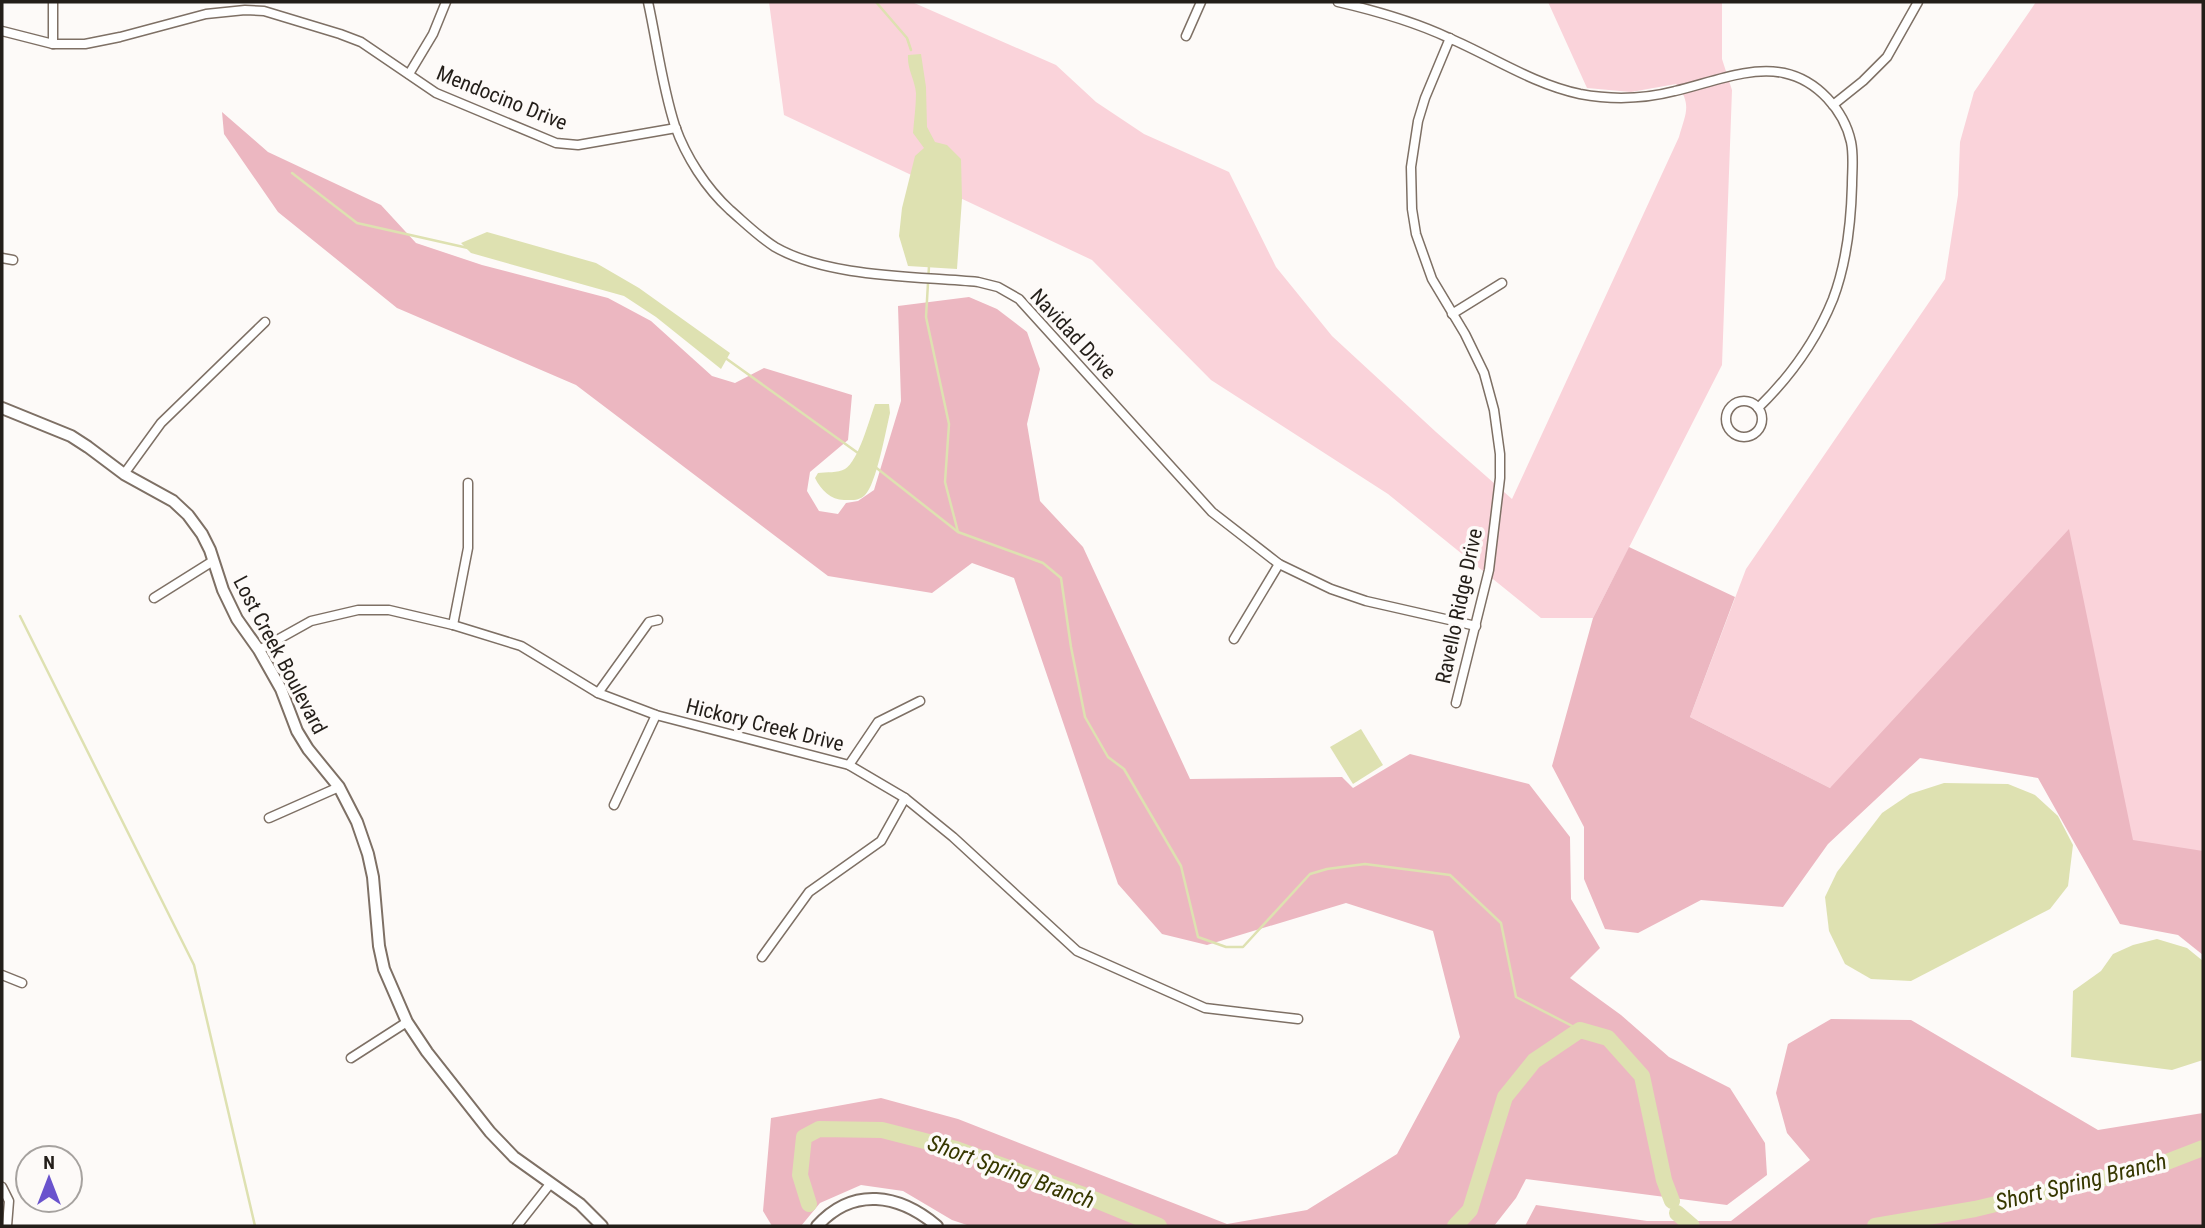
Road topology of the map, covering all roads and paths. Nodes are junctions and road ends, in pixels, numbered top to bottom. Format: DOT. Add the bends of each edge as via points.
graph roads {
  1 [pos="53,2"];
  2 [pos="446,2"];
  3 [pos="648,2"];
  4 [pos="1201,2"];
  5 [pos="1338,2"];
  6 [pos="1918,2"];
  7 [pos="2,31"];
  8 [pos="1186,36"];
  9 [pos="1450,38"];
  10 [pos="53,44"];
  11 [pos="409,74"];
  12 [pos="1833,105"];
  13 [pos="676,128"];
  14 [pos="2,258"];
  15 [pos="13,260"];
  16 [pos="1502,283"];
  17 [pos="1452,314"];
  18 [pos="265,322"];
  19 [pos="2,408"];
  20 [pos="1758,408"];
  21 [pos="124,474"];
  22 [pos="468,483"];
  23 [pos="213,561"];
  24 [pos="1279,564"];
  25 [pos="154,598"];
  26 [pos="658,620"];
  27 [pos="453,625"];
  28 [pos="1476,626"];
  29 [pos="1234,639"];
  30 [pos="259,650"];
  31 [pos="598,693"];
  32 [pos="920,701"];
  33 [pos="1456,703"];
  34 [pos="656,715"];
  35 [pos="849,765"];
  36 [pos="339,788"];
  37 [pos="905,798"];
  38 [pos="614,805"];
  39 [pos="269,818"];
  40 [pos="762,957"];
  41 [pos="2,975"];
  42 [pos="22,983"];
  43 [pos="1298,1019"];
  44 [pos="407,1022"];
  45 [pos="351,1058"];
  46 [pos="550,1184"];
  47 [pos="2,1186"];
  48 [pos="7,1226"];
  49 [pos="517,1226"];
  50 [pos="601,1226"];
  51 [pos="817,1226"];
  52 [pos="937,1226"];
  1 -- 10 [label="street"];
  2 -- 11 [label="street"];
  3 -- 13 [label="street, Navidad Drive"];
  4 -- 8 [label="street"];
  5 -- 9 [label="street" via="1404,18"];
  6 -- 12 [label="street" via="1887,57"];
  7 -- 10 [label="street, Mendocino Drive"];
  9 -- 12 [label="street" via="1552,87 1582,94 1644,97 1764,71 1804,80"];
  9 -- 17 [label="street, Ravello Ridge Drive" via="1418,121 1410,188 1423,257"];
  10 -- 11 [label="street, Mendocino Drive" via="85,44 206,14 264,11 361,42"];
  11 -- 13 [label="street, Mendocino Drive" via="436,93 556,144 578,145"];
  12 -- 20 [label="street" via="1847,130 1853,155 1851,223 1842,271 1808,347"];
  13 -- 24 [label="street, Navidad Drive" via="705,182 776,247 799,258 849,270 978,282 1019,299 1212,512"];
  14 -- 15 [label="street"];
  16 -- 17 [label="street"];
  17 -- 28 [label="street, Ravello Ridge Drive" via="1484,373 1500,454 1489,570"];
  18 -- 21 [label="street" via="161,423"];
  19 -- 21 [label="street, Lost Creek Boulevard" via="71,436"];
  20 -- 20 [label="street" via="1747,401 1735,403 1727,412 1729,429 1738,437 1755,434 1762,418"];
  21 -- 23 [label="street, Lost Creek Boulevard" via="173,501 188,515"];
  22 -- 27 [label="street" via="468,548"];
  23 -- 25 [label="street"];
  23 -- 30 [label="street, Lost Creek Boulevard" via="237,619"];
  24 -- 28 [label="street, Navidad Drive" via="1366,601"];
  24 -- 29 [label="street"];
  26 -- 31 [label="street" via="649,622"];
  27 -- 30 [label="street, Hickory Creek Drive" via="389,610 358,610 311,621"];
  27 -- 31 [label="street, Hickory Creek Drive" via="521,646"];
  28 -- 33 [label="street, Ravello Ridge Drive"];
  30 -- 36 [label="street, Lost Creek Boulevard" via="302,740"];
  31 -- 34 [label="street, Hickory Creek Drive"];
  32 -- 35 [label="street" via="878,722"];
  34 -- 35 [label="street, Hickory Creek Drive"];
  34 -- 38 [label="street"];
  35 -- 37 [label="street, Hickory Creek Drive"];
  36 -- 39 [label="street"];
  36 -- 44 [label="street, Lost Creek Boulevard" via="368,854 384,969"];
  37 -- 40 [label="street" via="881,841 808,892"];
  37 -- 43 [label="street, Hickory Creek Drive" via="1077,951 1205,1009"];
  41 -- 42 [label="street"];
  44 -- 45 [label="street"];
  44 -- 46 [label="street, Lost Creek Boulevard" via="490,1132"];
  46 -- 49 [label="street"];
  46 -- 50 [label="street, Lost Creek Boulevard" via="580,1204"];
  47 -- 48 [label="street" via="9,1201"];
  51 -- 52 [label="street" via="844,1205 875,1199 907,1205"];
}
